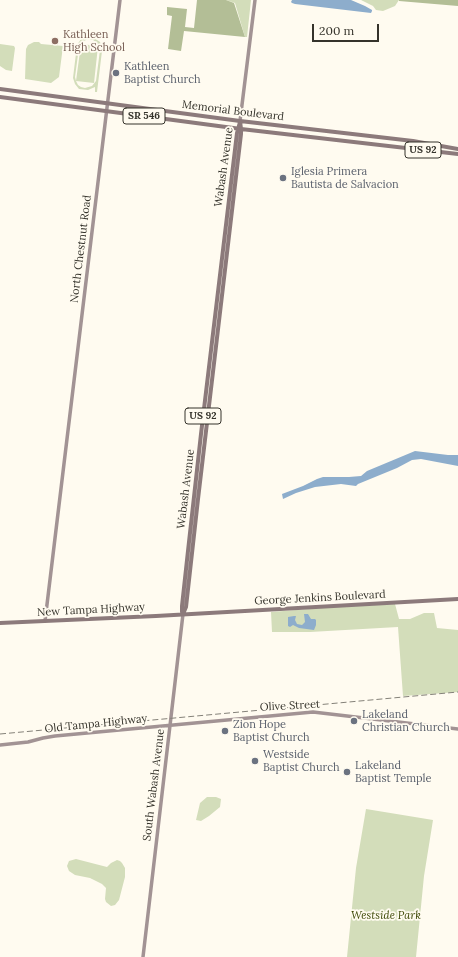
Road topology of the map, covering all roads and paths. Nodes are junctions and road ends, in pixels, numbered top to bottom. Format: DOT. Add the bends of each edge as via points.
graph roads {
  1 [pos="120,0"];
  2 [pos="255,0"];
  3 [pos="0,89"];
  4 [pos="0,97"];
  5 [pos="107,103"];
  6 [pos="106,111"];
  7 [pos="191,115"];
  8 [pos="181,121"];
  9 [pos="240,121"];
  10 [pos="239,129"];
  11 [pos="458,149"];
  12 [pos="458,154"];
  13 [pos="458,599"];
  14 [pos="183,614"];
  15 [pos="45,621"];
  16 [pos="0,623"];
  17 [pos="170,724"];
  18 [pos="458,729"];
  19 [pos="0,745"];
  20 [pos="143,957"];
  1 -- 5 [label="street, North Chestnut Road"];
  2 -- 9 [label="street"];
  3 -- 5 [label="main road, Memorial Boulevard / SR 546"];
  4 -- 6 [label="main road, Memorial Boulevard / SR 546"];
  5 -- 6 [label="street, North Chestnut Road"];
  5 -- 7 [label="main road, Memorial Boulevard / SR 546"];
  6 -- 8 [label="main road, Memorial Boulevard / SR 546"];
  6 -- 15 [label="street, North Chestnut Road"];
  7 -- 8 [label="main road"];
  7 -- 9 [label="main road, Memorial Boulevard / SR 546"];
  8 -- 10 [label="main road, Memorial Boulevard / SR 546"];
  9 -- 10 [label="main road, Wabash Avenue"];
  9 -- 11 [label="main road, Memorial Boulevard / US 92" via="413,141"];
  10 -- 12 [label="main road, Memorial Boulevard / US 92"];
  10 -- 14 [label="main road, Wabash Avenue / US 92"];
  13 -- 14 [label="main road, George Jenkins Boulevard"];
  14 -- 15 [label="main road, New Tampa Highway"];
  14 -- 17 [label="street, South Wabash Avenue"];
  15 -- 16 [label="main road, New Tampa Highway"];
  17 -- 18 [label="street, Olive Street" via="313,712"];
  17 -- 19 [label="street, Old Tampa Highway" via="55,736"];
  17 -- 20 [label="street, South Wabash Avenue"];
}
